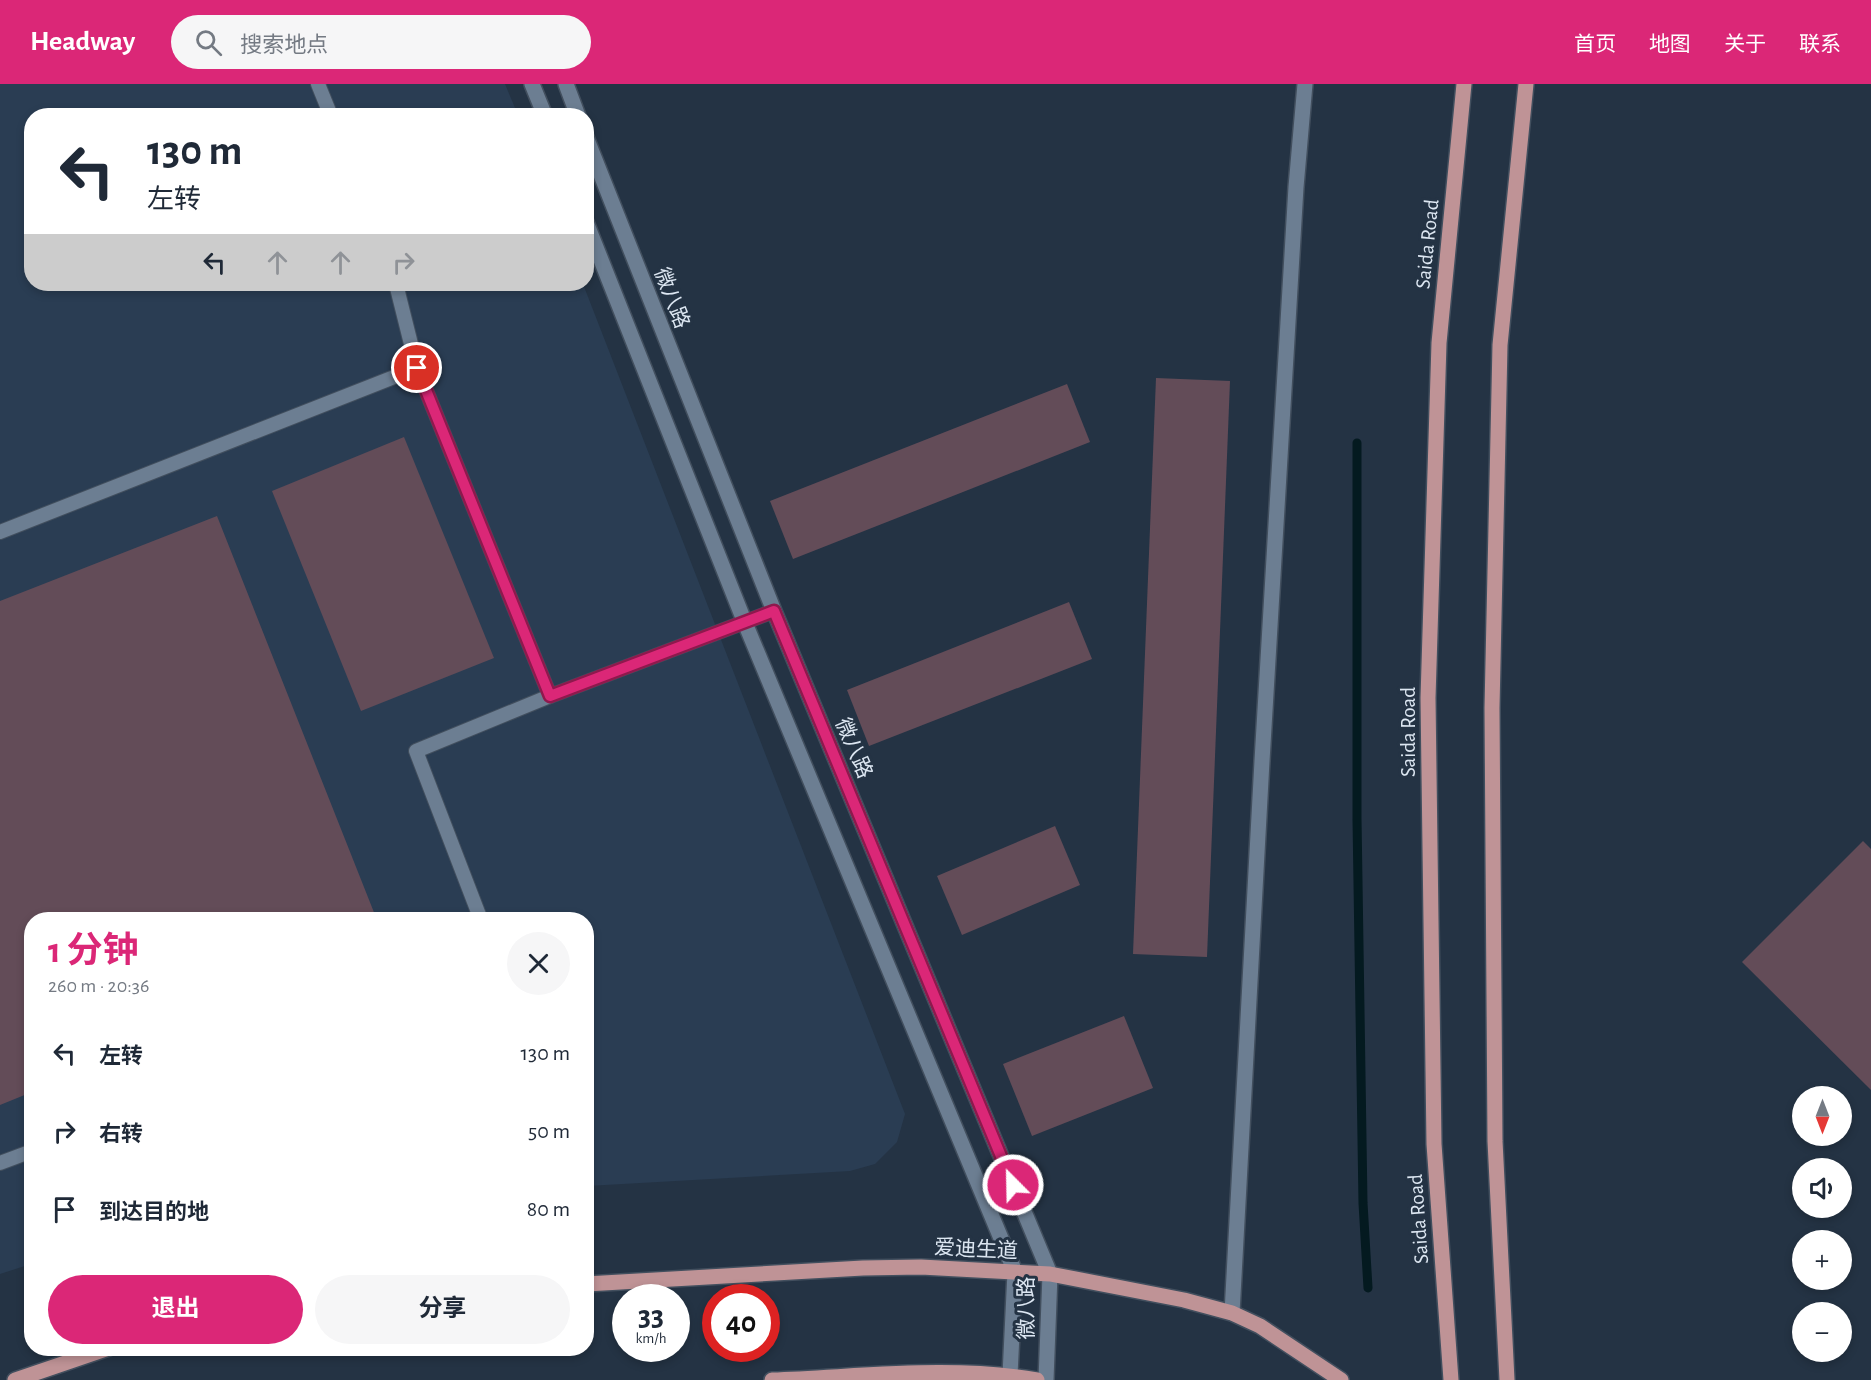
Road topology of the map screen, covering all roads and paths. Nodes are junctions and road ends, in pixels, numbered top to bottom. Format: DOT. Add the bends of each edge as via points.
graph roads {
  1 [pos="318,84"];
  2 [pos="532,84"];
  3 [pos="566,84"];
  4 [pos="1305,84"];
  5 [pos="1464,84"];
  6 [pos="1526,84"];
  7 [pos="328,108"];
  8 [pos="541,108"];
  9 [pos="575,108"];
  10 [pos="594,157"];
  11 [pos="594,242"];
  12 [pos="398,291"];
  13 [pos="417,368"];
  14 [pos="0,532"];
  15 [pos="774,611"];
  16 [pos="745,622"];
  17 [pos="550,696"];
  18 [pos="478,912"];
  19 [pos="24,1154"];
  20 [pos="0,1163"];
  21 [pos="1015,1272"];
  22 [pos="1050,1274"];
  23 [pos="594,1284"];
  24 [pos="1232,1314"];
  25 [pos="86,1356"];
  26 [pos="1010,1375"];
  27 [pos="15,1380"];
  28 [pos="772,1380"];
  29 [pos="1037,1380"];
  30 [pos="1046,1380"];
  31 [pos="1341,1380"];
  32 [pos="1451,1380"];
  33 [pos="1507,1380"];
  1 -- 7 [label="lane"];
  2 -- 8 [label="street"];
  3 -- 9 [label="street"];
  4 -- 24 [label="street" via="1262,749"];
  5 -- 32 [label="main road, Saida Road" via="1439,342 1428,698 1434,1144"];
  6 -- 33 [label="main road" via="1500,345 1492,708 1495,1141"];
  10 -- 15 [label="street, 微八路"];
  11 -- 16 [label="street, 微八路"];
  12 -- 13 [label="lane"];
  13 -- 14 [label="lane"];
  13 -- 17 [label="lane"];
  15 -- 16 [label="lane"];
  15 -- 22 [label="street, 微八路"];
  16 -- 17 [label="lane"];
  16 -- 21 [label="street, 微八路"];
  17 -- 18 [label="lane" via="416,752"];
  19 -- 20 [label="lane"];
  21 -- 22 [label="main road, 爱迪生道"];
  21 -- 23 [label="main road, 爱迪生道" via="862,1268"];
  21 -- 26 [label="street, 微八路"];
  22 -- 24 [label="main road, 爱迪生道" via="1185,1300"];
  22 -- 30 [label="street, 微八路"];
  24 -- 31 [label="main road, 爱迪生道" via="1260,1326"];
  25 -- 27 [label="main road"];
  26 -- 28 [label="main road" via="940,1372"];
  26 -- 29 [label="main road"];
}
